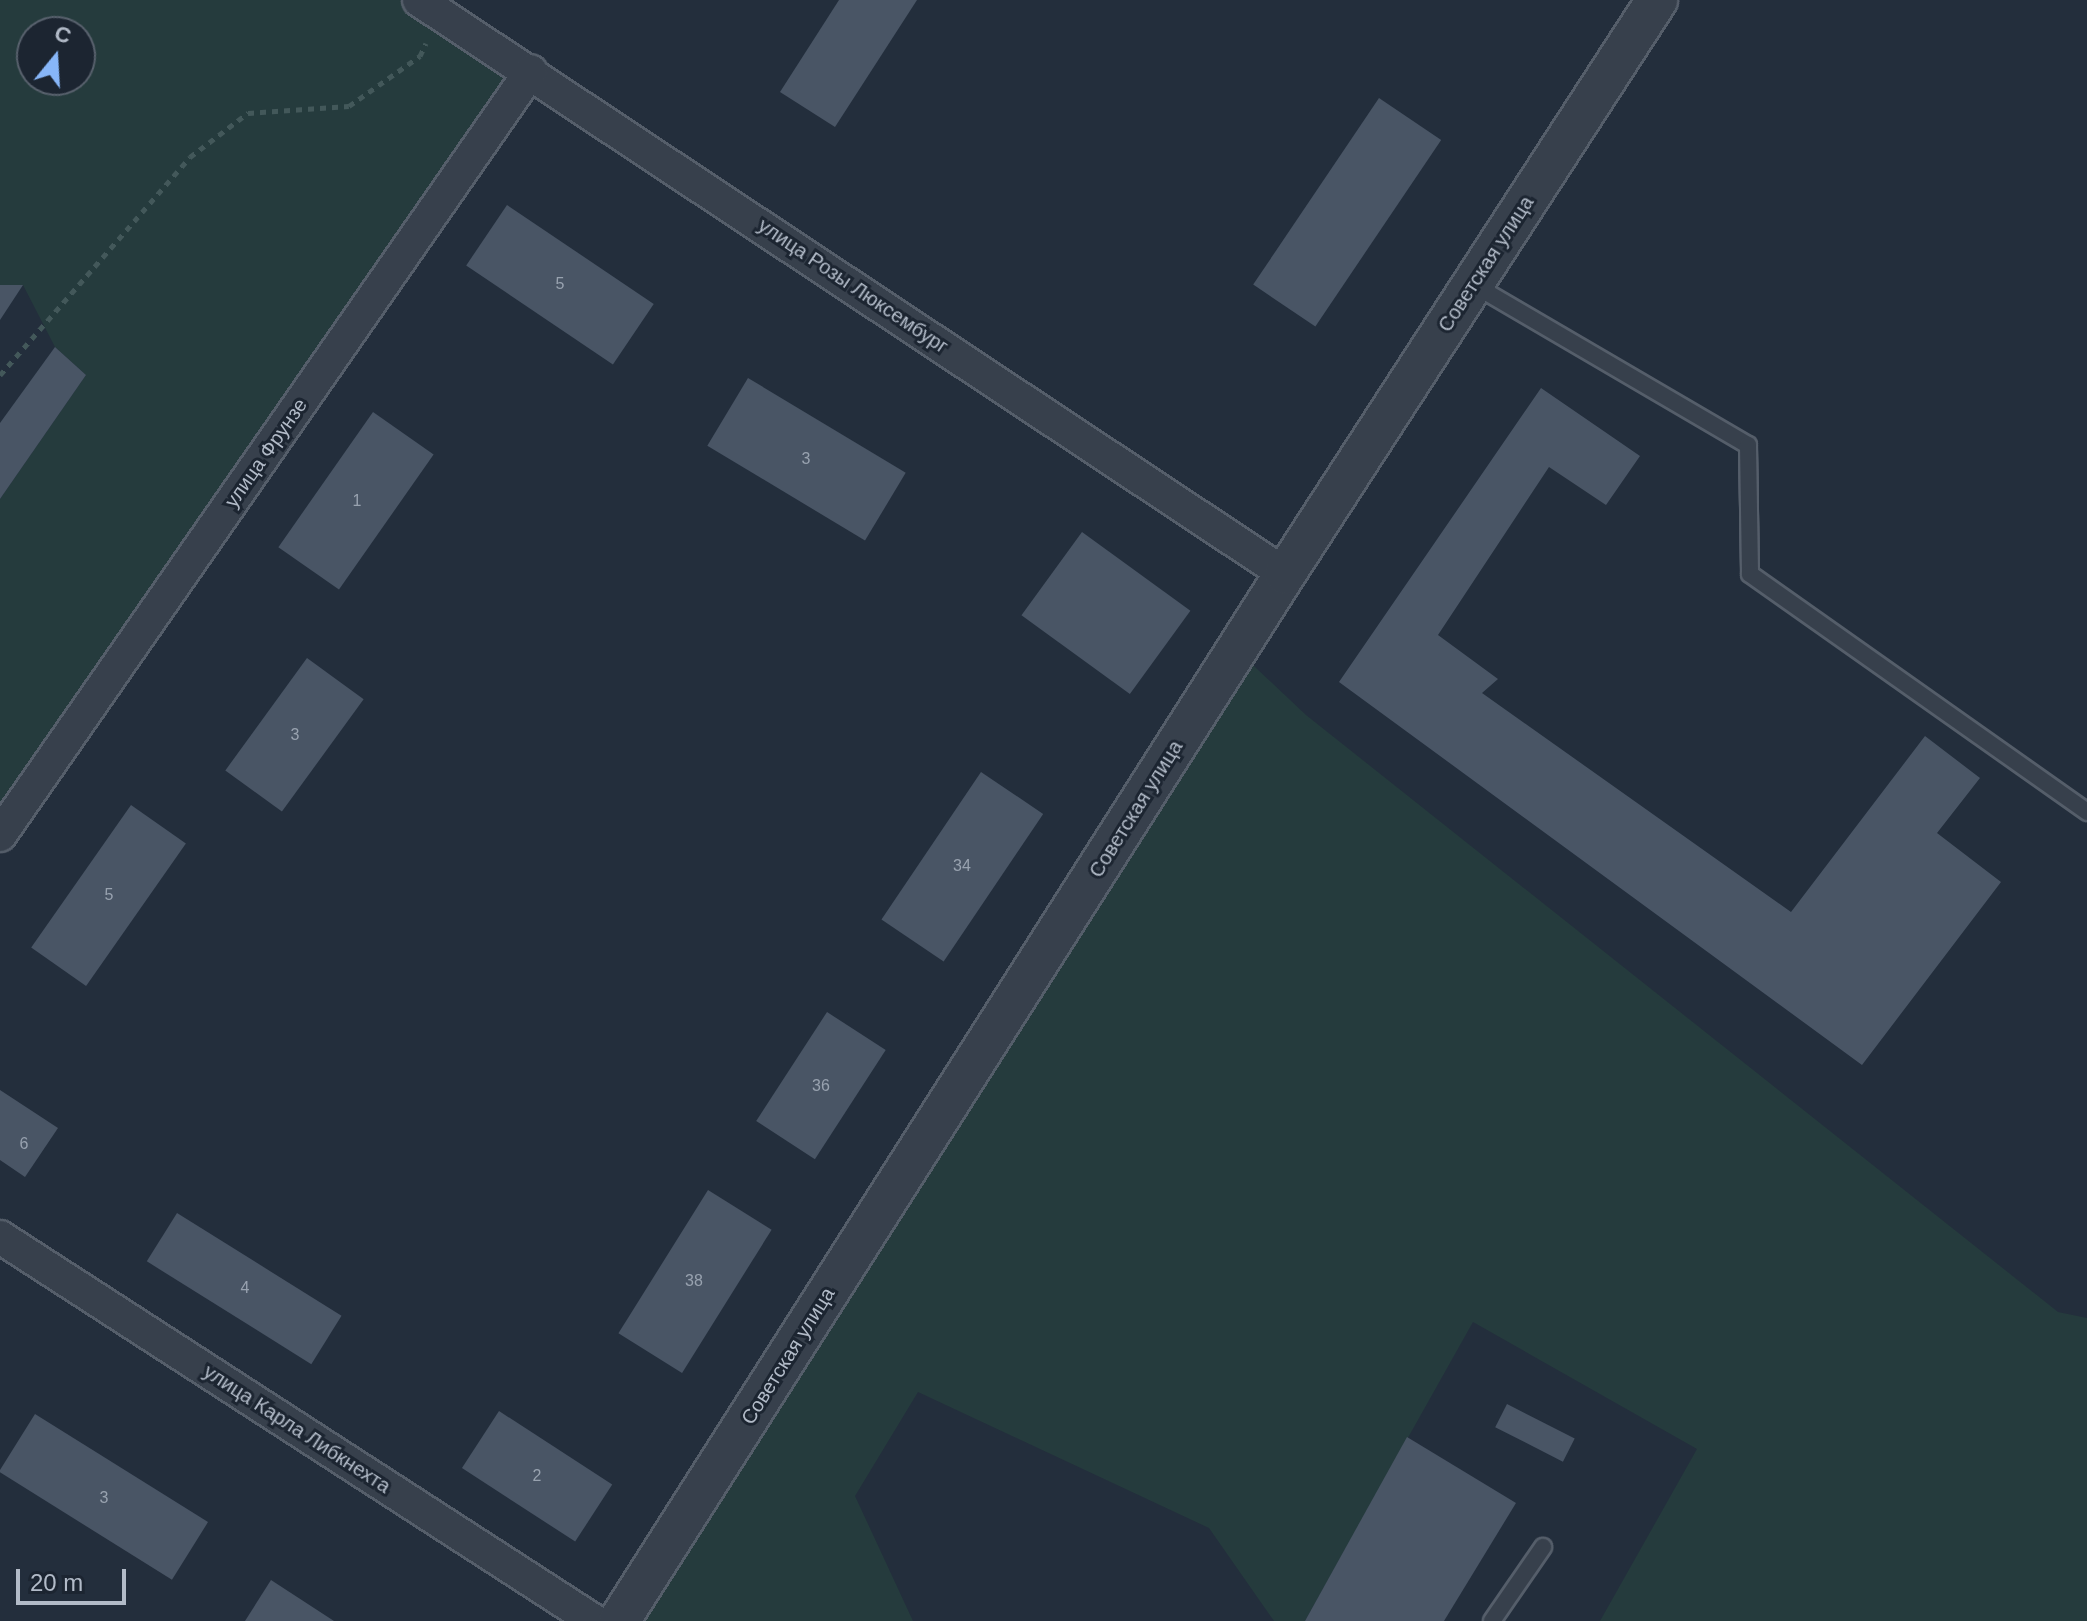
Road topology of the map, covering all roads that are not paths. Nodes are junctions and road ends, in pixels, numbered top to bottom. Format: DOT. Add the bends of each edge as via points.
graph roads {
  1 [pos="1657,0"];
  2 [pos="430,7"];
  3 [pos="531,71"];
  4 [pos="1473,284"];
  5 [pos="1285,574"];
  6 [pos="2087,812"];
  7 [pos="0,835"];
  8 [pos="0,1237"];
  9 [pos="1543,1547"];
  10 [pos="594,1621"];
  11 [pos="619,1621"];
  12 [pos="1492,1621"];
  1 -- 4 [label="street, Советская улица"];
  2 -- 3 [label="street, улица Розы Люксембург"];
  3 -- 5 [label="street, улица Розы Люксембург"];
  3 -- 7 [label="street, улица Фрунзе"];
  4 -- 5 [label="street, Советская улица"];
  4 -- 6 [label="lane" via="1748,445 1750,574"];
  5 -- 11 [label="street, Советская улица"];
  8 -- 10 [label="street, улица Карла Либкнехта"];
  9 -- 12 [label="lane"];
}
